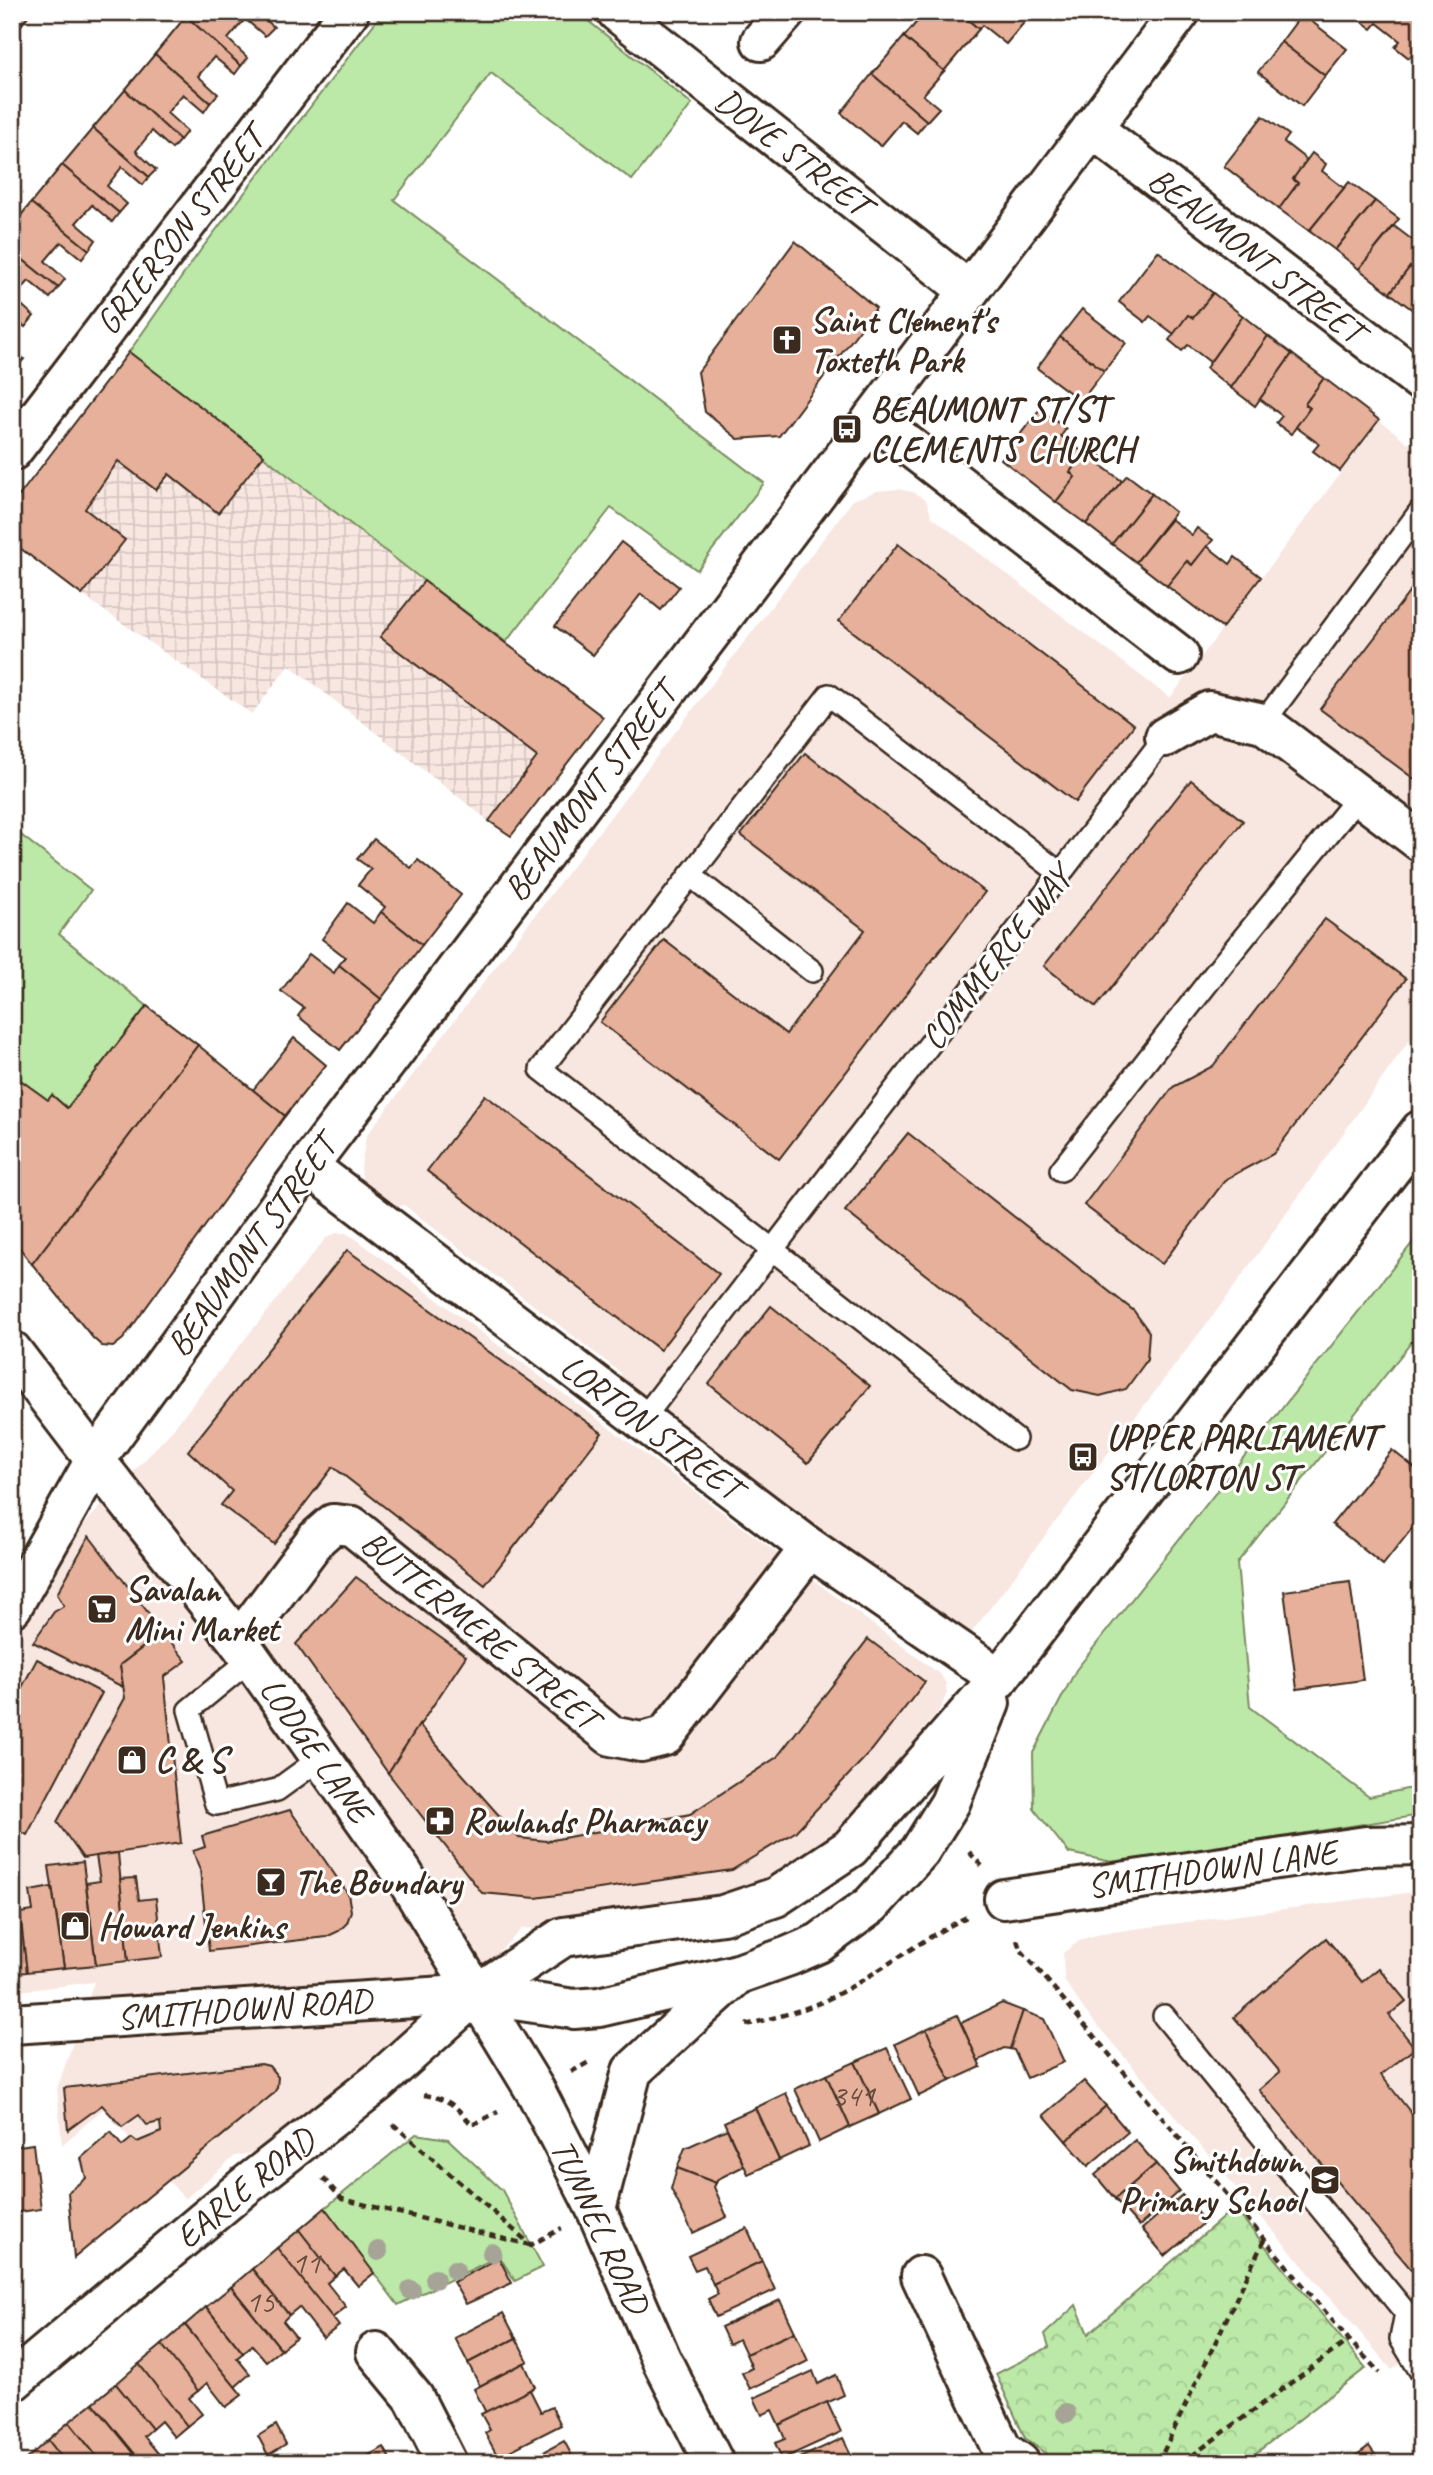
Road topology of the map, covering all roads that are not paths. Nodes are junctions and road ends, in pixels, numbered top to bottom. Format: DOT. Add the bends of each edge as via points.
graph roads {
  1 [pos="349,12"];
  2 [pos="617,12"];
  3 [pos="786,12"];
  4 [pos="1180,12"];
  5 [pos="761,40"];
  6 [pos="1092,128"];
  7 [pos="969,291"];
  8 [pos="1421,381"];
  9 [pos="873,418"];
  10 [pos="12,451"];
  11 [pos="1421,510"];
  12 [pos="1179,655"];
  13 [pos="1263,723"];
  14 [pos="1165,737"];
  15 [pos="1359,796"];
  16 [pos="1421,842"];
  17 [pos="1061,874"];
  18 [pos="690,876"];
  19 [pos="811,971"];
  20 [pos="1421,1130"];
  21 [pos="308,1166"];
  22 [pos="1061,1170"];
  23 [pos="772,1249"];
  24 [pos="12,1351"];
  25 [pos="642,1420"];
  26 [pos="1015,1439"];
  27 [pos="95,1460"];
  28 [pos="810,1548"];
  29 [pos="12,1607"];
  30 [pos="245,1651"];
  31 [pos="999,1678"];
  32 [pos="321,1758"];
  33 [pos="1421,1845"];
  34 [pos="1004,1899"];
  35 [pos="738,1974"];
  36 [pos="476,1994"];
  37 [pos="1164,2016"];
  38 [pos="12,2024"];
  39 [pos="596,2209"];
  40 [pos="921,2276"];
  41 [pos="376,2352"];
  42 [pos="1421,2372"];
  43 [pos="12,2382"];
  44 [pos="447,2463"];
  45 [pos="715,2463"];
  46 [pos="1020,2463"];
  1 -- 10 [label="main road, GRIERSON STREET"];
  2 -- 7 [label="main road, DOVE STREET"];
  3 -- 5 [label="main road"];
  4 -- 6 [label="main road, BEAUMONT STREET"];
  6 -- 7 [label="main road, BEAUMONT STREET"];
  6 -- 8 [label="main road, BEAUMONT STREET"];
  7 -- 9 [label="main road, BEAUMONT STREET"];
  9 -- 12 [label="main road"];
  9 -- 21 [label="main road, BEAUMONT STREET"];
  11 -- 13 [label="lane"];
  13 -- 14 [label="main road, COMMERCE WAY" via="1209,712"];
  13 -- 15 [label="main road, COMMERCE WAY"];
  14 -- 17 [label="lane, COMMERCE WAY"];
  15 -- 16 [label="main road, COMMERCE WAY"];
  15 -- 22 [label="lane"];
  17 -- 18 [label="lane" via="829,695"];
  17 -- 23 [label="lane, COMMERCE WAY"];
  18 -- 19 [label="lane"];
  18 -- 23 [label="lane" via="541,1069"];
  20 -- 31 [label="main road"];
  21 -- 25 [label="main road, LORTON STREET"];
  21 -- 27 [label="main road, BEAUMONT STREET"];
  23 -- 25 [label="lane, COMMERCE WAY"];
  23 -- 26 [label="lane"];
  24 -- 27 [label="main road, LODGE LANE"];
  25 -- 28 [label="main road, LORTON STREET"];
  27 -- 29 [label="main road, BEAUMONT STREET"];
  27 -- 30 [label="main road, LODGE LANE"];
  28 -- 30 [label="main road, BUTTERMERE STREET" via="665,1736 641,1742 611,1736 352,1526 333,1524 317,1538"];
  28 -- 31 [label="main road, LORTON STREET"];
  30 -- 32 [label="main road, LODGE LANE"];
  30 -- 32 [label="lane" via="188,1710 216,1804 277,1790"];
  31 -- 35 [label="main road, SMITHDOWN ROAD" via="950,1803 920,1851 871,1905 845,1925 789,1956"];
  31 -- 36 [label="main road, EARLE ROAD" via="850,1848 776,1897 723,1915 563,1937"];
  32 -- 36 [label="main road, LODGE LANE" via="402,1872"];
  33 -- 34 [label="main road, SMITHDOWN LANE" via="1366,1846"];
  35 -- 36 [label="main road, SMITHDOWN ROAD" via="574,2009"];
  35 -- 39 [label="main road" via="632,2071"];
  36 -- 38 [label="main road, SMITHDOWN ROAD"];
  36 -- 39 [label="main road, TUNNEL ROAD" via="536,2092"];
  36 -- 43 [label="main road, EARLE ROAD" via="378,2082 244,2187"];
  37 -- 42 [label="lane" via="1406,2313 1401,2339"];
  39 -- 45 [label="main road, TUNNEL ROAD" via="662,2361"];
  40 -- 46 [label="main road" via="1002,2449"];
  41 -- 44 [label="main road" via="414,2398"];
}
